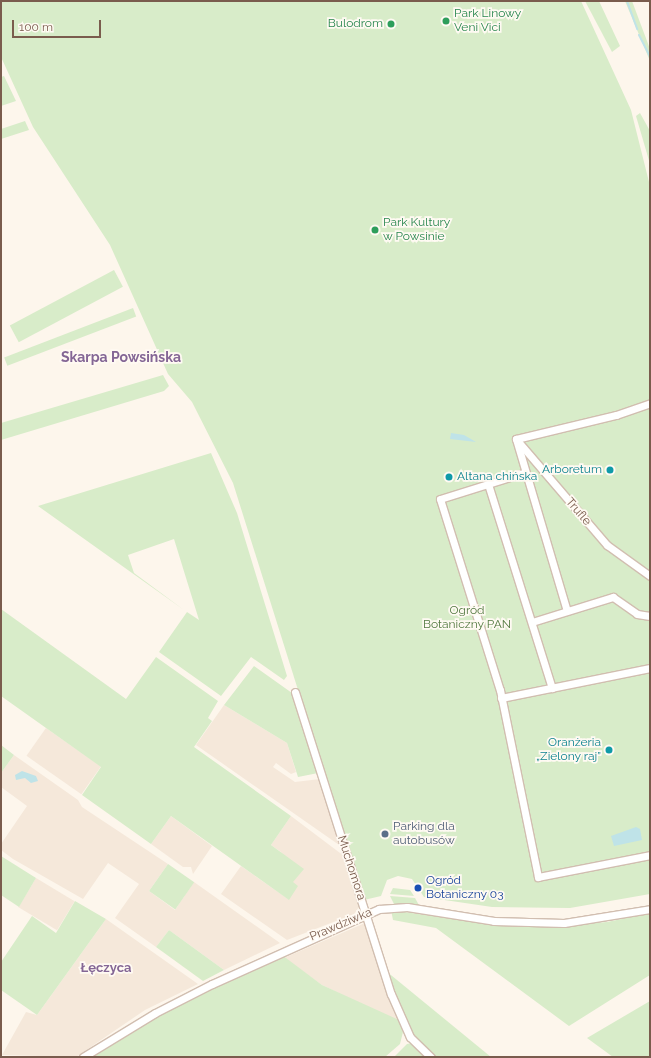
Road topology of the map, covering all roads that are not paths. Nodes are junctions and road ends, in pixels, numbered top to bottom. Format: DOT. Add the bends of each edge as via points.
graph roads {
  1 [pos="650,403"];
  2 [pos="516,439"];
  3 [pos="523,472"];
  4 [pos="488,484"];
  5 [pos="650,576"];
  6 [pos="567,611"];
  7 [pos="650,616"];
  8 [pos="532,622"];
  9 [pos="650,668"];
  10 [pos="552,688"];
  11 [pos="295,692"];
  12 [pos="501,698"];
  13 [pos="650,855"];
  14 [pos="650,909"];
  15 [pos="365,914"];
  16 [pos="83,1057"];
  17 [pos="431,1057"];
  1 -- 2 [label="street" via="616,415"];
  2 -- 3 [label="street"];
  2 -- 5 [label="street, Trufle" via="607,545"];
  3 -- 4 [label="street"];
  3 -- 6 [label="street"];
  4 -- 8 [label="street"];
  4 -- 12 [label="street" via="440,499"];
  6 -- 7 [label="street" via="613,596 637,614"];
  6 -- 8 [label="street"];
  8 -- 10 [label="street"];
  9 -- 10 [label="street"];
  10 -- 12 [label="street"];
  11 -- 15 [label="street, Muchomora"];
  12 -- 13 [label="street" via="538,877"];
  14 -- 15 [label="street, Prawdziwka" via="564,923 494,921 407,907"];
  15 -- 16 [label="street, Prawdziwka" via="155,1013"];
  15 -- 17 [label="street, Muchomora" via="391,994 410,1037"];
}
